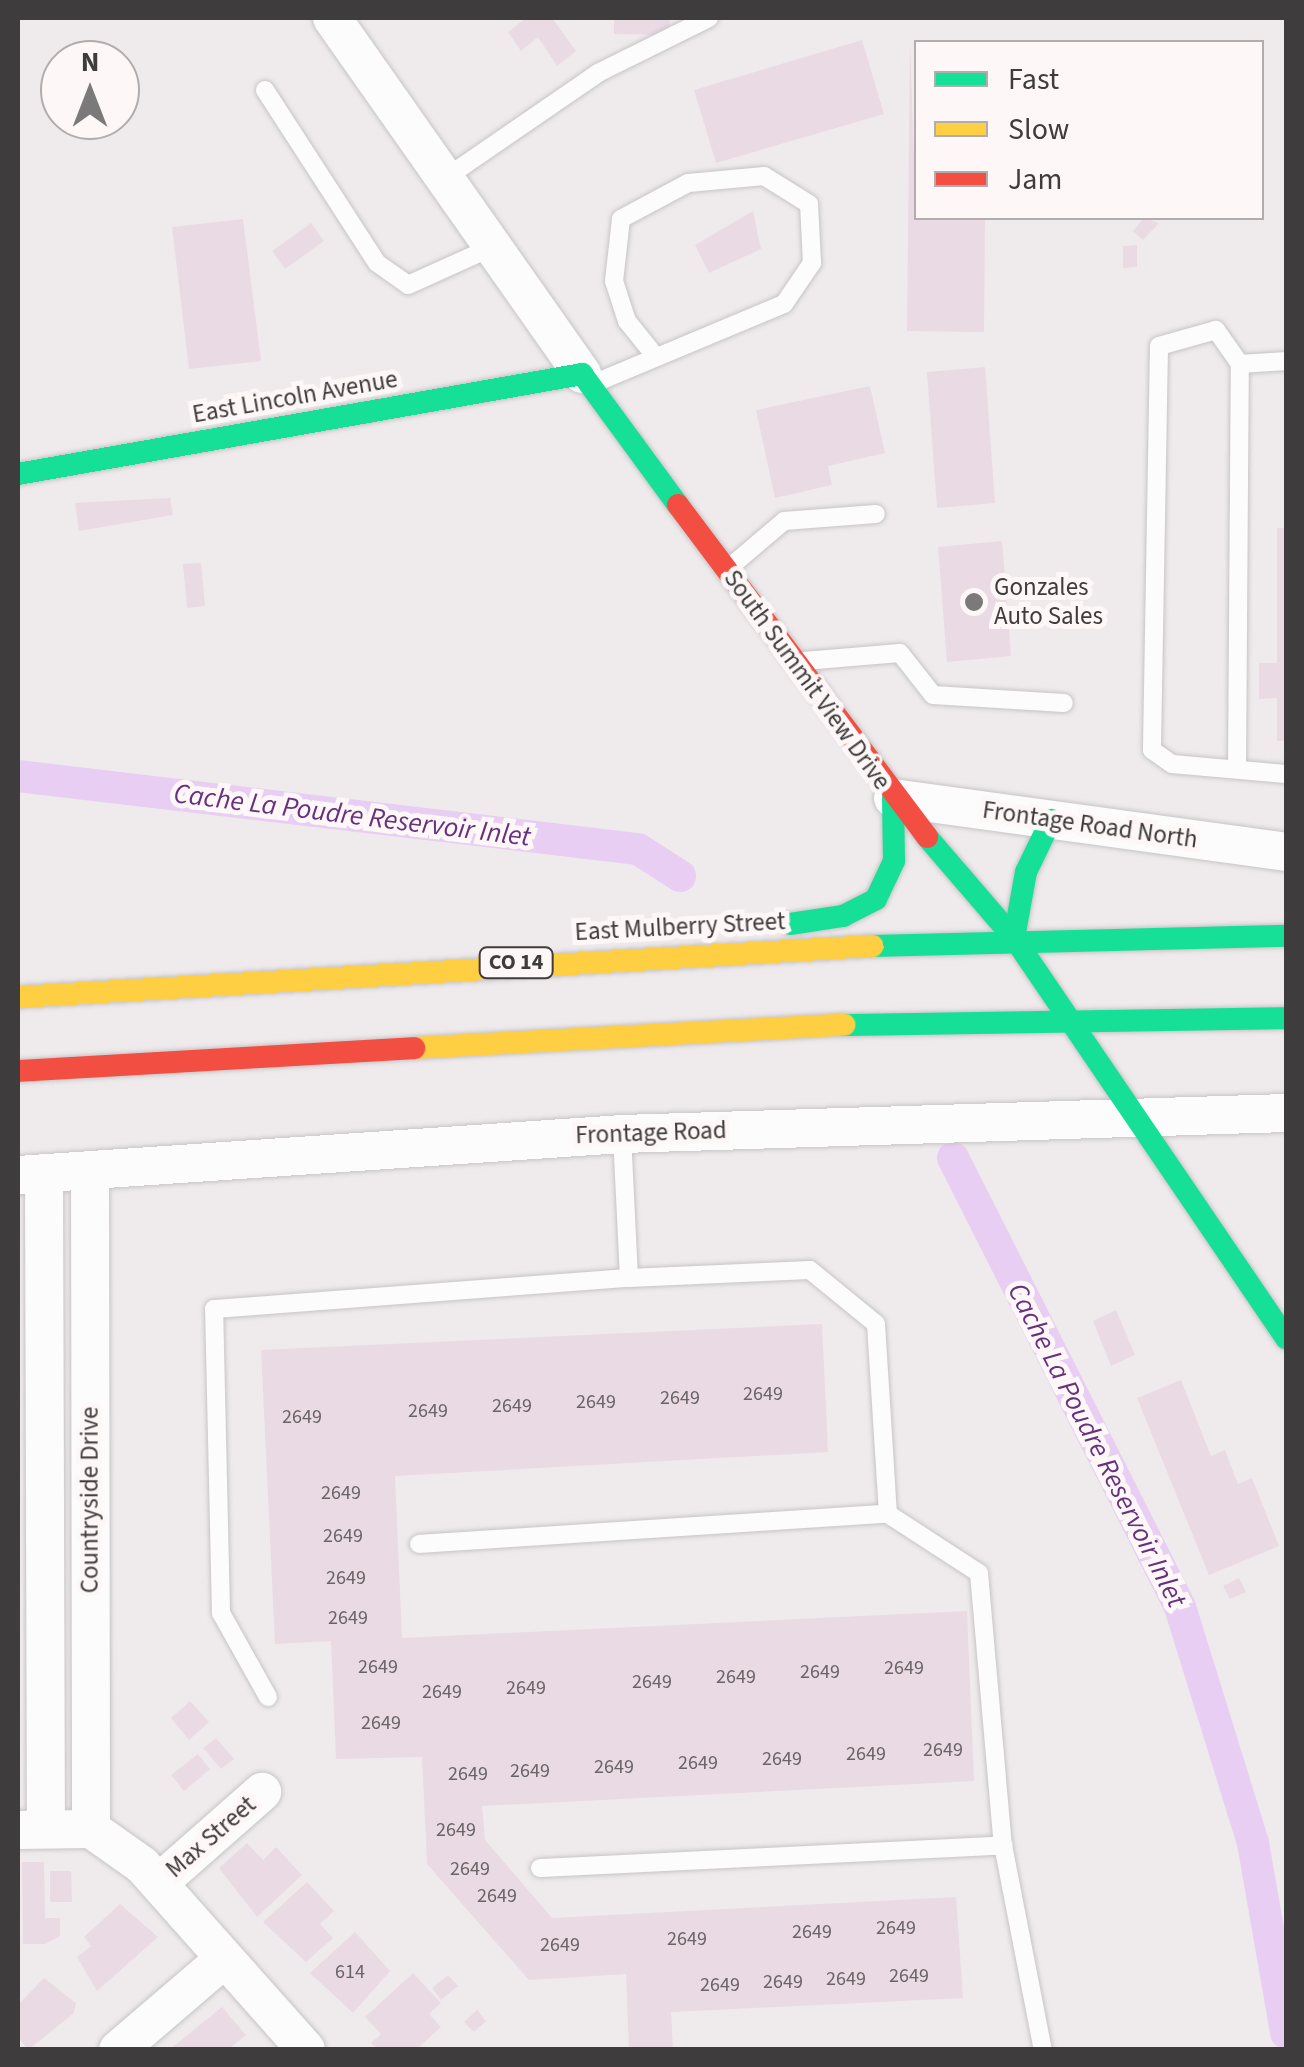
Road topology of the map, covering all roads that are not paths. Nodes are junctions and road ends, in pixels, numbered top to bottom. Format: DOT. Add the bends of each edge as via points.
graph roads {
  1 [pos="332,18"];
  2 [pos="708,18"];
  3 [pos="265,90"];
  4 [pos="444,179"];
  5 [pos="492,246"];
  6 [pos="656,357"];
  7 [pos="1286,361"];
  8 [pos="1240,364"];
  9 [pos="586,380"];
  10 [pos="18,474"];
  11 [pos="876,514"];
  12 [pos="726,570"];
  13 [pos="794,662"];
  14 [pos="1064,703"];
  15 [pos="1236,769"];
  16 [pos="1286,774"];
  17 [pos="893,798"];
  18 [pos="1052,820"];
  19 [pos="1286,852"];
  20 [pos="1286,936"];
  21 [pos="1014,938"];
  22 [pos="597,958"];
  23 [pos="18,997"];
  24 [pos="1286,1018"];
  25 [pos="1066,1020"];
  26 [pos="18,1071"];
  27 [pos="1286,1113"];
  28 [pos="1132,1115"];
  29 [pos="622,1134"];
  30 [pos="90,1171"];
  31 [pos="31,1174"];
  32 [pos="629,1278"];
  33 [pos="1286,1338"];
  34 [pos="888,1514"];
  35 [pos="419,1544"];
  36 [pos="268,1698"];
  37 [pos="262,1792"];
  38 [pos="32,1829"];
  39 [pos="91,1829"];
  40 [pos="1002,1845"];
  41 [pos="540,1868"];
  42 [pos="161,1882"];
  43 [pos="224,1959"];
  44 [pos="118,2050"];
  45 [pos="306,2050"];
  46 [pos="1043,2050"];
  1 -- 4 [label="street, South Summit View Drive"];
  2 -- 4 [label="lane" via="598,73"];
  3 -- 5 [label="lane" via="377,263 408,285"];
  4 -- 5 [label="street, South Summit View Drive"];
  5 -- 9 [label="street, South Summit View Drive"];
  6 -- 6 [label="lane" via="784,304 812,263 808,204 764,176 688,183 621,218 614,281 628,321"];
  6 -- 9 [label="lane"];
  7 -- 8 [label="lane"];
  8 -- 15 [label="lane" via="1233,529"];
  8 -- 15 [label="lane" via="1216,330 1159,346 1152,750 1172,764"];
  9 -- 10 [label="main road, East Lincoln Avenue"];
  9 -- 12 [label="main road, South Summit View Drive"];
  11 -- 12 [label="lane" via="784,521"];
  12 -- 13 [label="main road, South Summit View Drive"];
  13 -- 14 [label="lane" via="900,653 933,695"];
  13 -- 17 [label="main road, South Summit View Drive"];
  15 -- 16 [label="lane"];
  17 -- 18 [label="street, Frontage Road North"];
  17 -- 21 [label="main road, South Summit View Drive"];
  17 -- 22 [label="main road" via="891,872 858,909 819,922 702,930"];
  18 -- 19 [label="street, Frontage Road North"];
  18 -- 21 [label="main road" via="1026,872"];
  20 -- 21 [label="main road, East Mulberry Street / CO 14"];
  21 -- 22 [label="main road, East Mulberry Street / CO 14"];
  21 -- 25 [label="main road, South Summit View Drive"];
  22 -- 23 [label="main road, East Mulberry Street / CO 14"];
  24 -- 25 [label="main road"];
  25 -- 26 [label="main road" via="765,1028"];
  25 -- 28 [label="main road, South Summit View Drive"];
  27 -- 28 [label="street, Frontage Road"];
  28 -- 29 [label="street, Frontage Road"];
  28 -- 33 [label="main road, South Summit View Drive"];
  29 -- 30 [label="street, Frontage Road"];
  29 -- 32 [label="lane"];
  30 -- 31 [label="street, Frontage Road"];
  30 -- 39 [label="street, Countryside Drive"];
  31 -- 38 [label="street, Countryside Drive"];
  32 -- 34 [label="lane" via="810,1270 876,1324"];
  32 -- 36 [label="lane" via="214,1309 221,1613"];
  34 -- 35 [label="lane"];
  34 -- 40 [label="lane" via="979,1573"];
  37 -- 42 [label="street, Max Street"];
  38 -- 39 [label="street, Countryside Drive"];
  39 -- 42 [label="street"];
  40 -- 41 [label="lane"];
  40 -- 46 [label="lane"];
  42 -- 43 [label="street"];
  43 -- 44 [label="street"];
  43 -- 45 [label="street"];
}
